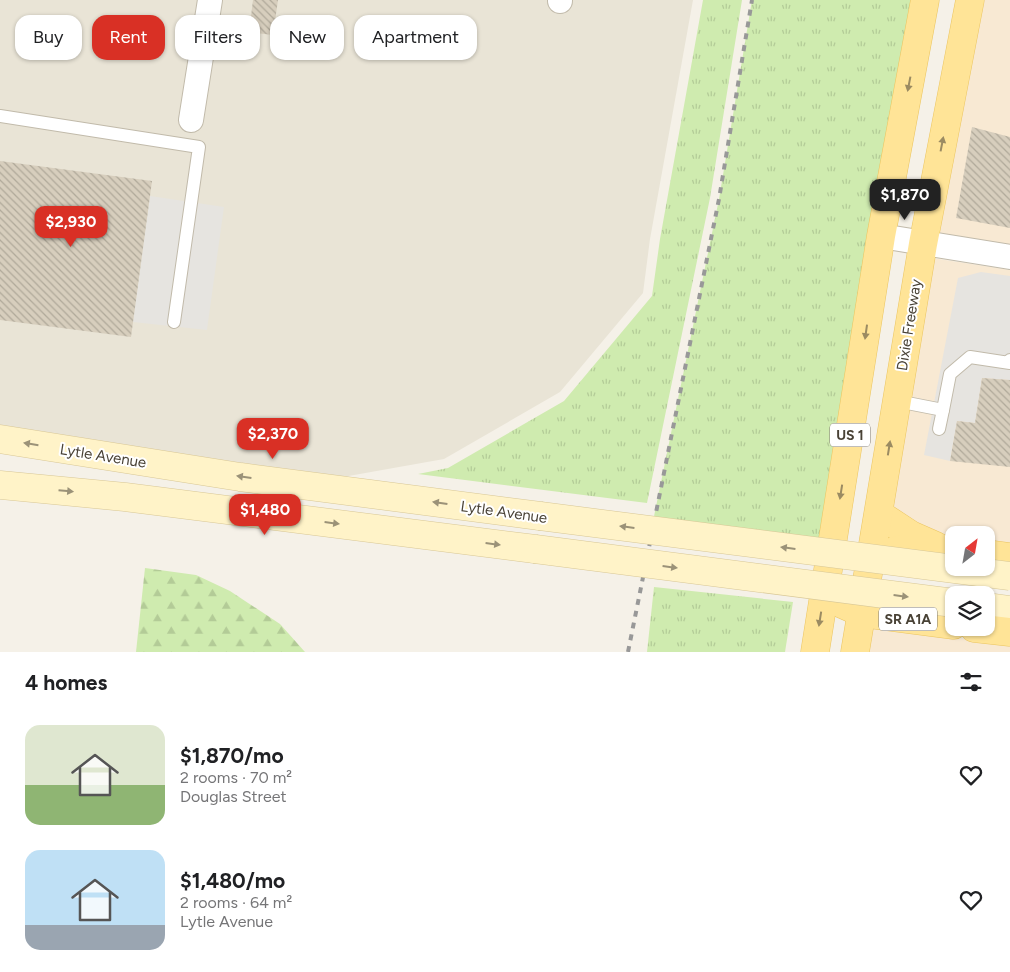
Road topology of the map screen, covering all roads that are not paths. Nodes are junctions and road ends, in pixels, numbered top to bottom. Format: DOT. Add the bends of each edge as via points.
graph roads {
  1 [pos="210,0"];
  2 [pos="925,0"];
  3 [pos="970,0"];
  4 [pos="0,116"];
  5 [pos="191,120"];
  6 [pos="881,236"];
  7 [pos="923,244"];
  8 [pos="1010,257"];
  9 [pos="174,322"];
  10 [pos="1010,360"];
  11 [pos="897,401"];
  12 [pos="943,410"];
  13 [pos="939,429"];
  14 [pos="0,439"];
  15 [pos="0,485"];
  16 [pos="879,514"];
  17 [pos="945,548"];
  18 [pos="945,550"];
  19 [pos="995,555"];
  20 [pos="871,557"];
  21 [pos="1010,557"];
  22 [pos="1010,576"];
  23 [pos="825,586"];
  24 [pos="945,602"];
  25 [pos="995,608"];
  26 [pos="1010,610"];
  27 [pos="862,613"];
  28 [pos="945,624"];
  29 [pos="995,630"];
  30 [pos="1010,632"];
  31 [pos="815,652"];
  32 [pos="855,652"];
  1 -- 5 [label="street"];
  2 -- 6 [label="main road, US 1, one-way"];
  7 -- 3 [label="main road, Dixie Freeway / US 1, one-way"];
  4 -- 9 [label="lane" via="199,147"];
  6 -- 7 [label="street"];
  6 -- 23 [label="main road, US 1, one-way"];
  7 -- 8 [label="street"];
  7 -- 11 [label="main road, Dixie Freeway / US 1"];
  10 -- 12 [label="lane" via="1010,363 970,357 950,374"];
  11 -- 12 [label="lane"];
  16 -- 11 [label="main road, Dixie Freeway / US 1, one-way"];
  12 -- 13 [label="lane"];
  22 -- 14 [label="main road, Lytle Avenue, one-way, bridge" via="240,477"];
  15 -- 24 [label="main road, one-way, bridge" via="125,497"];
  16 -- 17 [label="main road" via="911,535"];
  16 -- 20 [label="main road, Dixie Freeway / US 1"];
  18 -- 20 [label="main road" via="902,549"];
  19 -- 21 [label="main road"];
  20 -- 23 [label="main road" via="848,568"];
  20 -- 27 [label="main road, Dixie Freeway / US 1"];
  23 -- 27 [label="main road, SR A1A" via="842,604"];
  23 -- 31 [label="main road, US 1, one-way"];
  25 -- 26 [label="main road"];
  27 -- 28 [label="main road, SR A1A"];
  27 -- 32 [label="main road, Dixie Freeway / US 1"];
  29 -- 30 [label="main road"];
}
